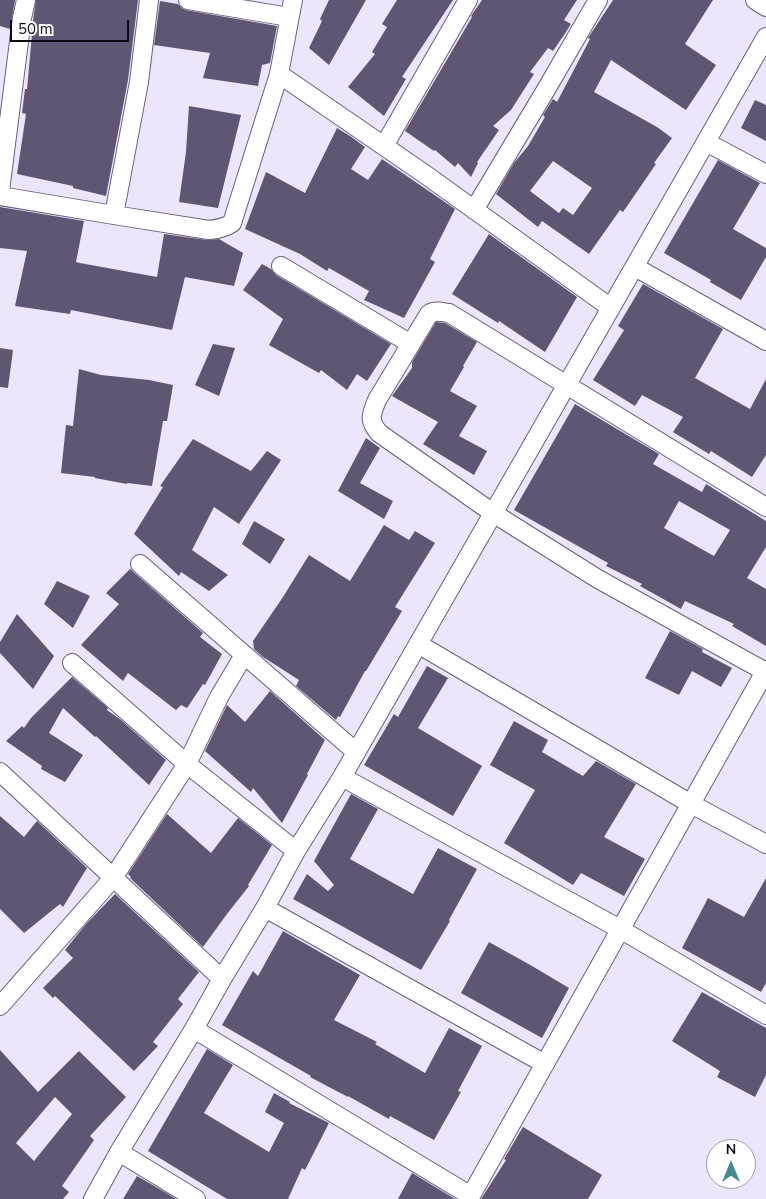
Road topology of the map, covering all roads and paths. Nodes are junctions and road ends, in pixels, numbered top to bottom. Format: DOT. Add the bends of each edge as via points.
graph roads {
  1 [pos="26,0"];
  2 [pos="149,0"];
  3 [pos="188,0"];
  4 [pos="293,0"];
  5 [pos="468,0"];
  6 [pos="598,0"];
  7 [pos="756,0"];
  8 [pos="766,7"];
  9 [pos="289,17"];
  10 [pos="766,37"];
  11 [pos="280,74"];
  12 [pos="706,142"];
  13 [pos="384,146"];
  14 [pos="766,174"];
  15 [pos="0,191"];
  16 [pos="0,196"];
  17 [pos="474,210"];
  18 [pos="114,215"];
  19 [pos="281,266"];
  20 [pos="635,266"];
  21 [pos="611,308"];
  22 [pos="766,341"];
  23 [pos="411,344"];
  24 [pos="567,385"];
  25 [pos="766,507"];
  26 [pos="493,513"];
  27 [pos="140,564"];
  28 [pos="418,644"];
  29 [pos="244,655"];
  30 [pos="72,662"];
  31 [pos="766,671"];
  32 [pos="356,752"];
  33 [pos="187,764"];
  34 [pos="0,772"];
  35 [pos="342,777"];
  36 [pos="691,804"];
  37 [pos="766,844"];
  38 [pos="296,851"];
  39 [pos="113,878"];
  40 [pos="265,908"];
  41 [pos="620,929"];
  42 [pos="222,979"];
  43 [pos="0,1006"];
  44 [pos="766,1015"];
  45 [pos="194,1029"];
  46 [pos="545,1064"];
  47 [pos="119,1152"];
  48 [pos="470,1198"];
  49 [pos="93,1199"];
  50 [pos="196,1199"];
  1 -- 15 [label="street"];
  2 -- 18 [label="street" via="139,82"];
  3 -- 9 [label="street"];
  4 -- 9 [label="street"];
  5 -- 13 [label="street"];
  6 -- 17 [label="street"];
  7 -- 8 [label="street"];
  9 -- 11 [label="street"];
  10 -- 12 [label="street"];
  11 -- 13 [label="street"];
  11 -- 18 [label="street" via="232,223 209,230"];
  12 -- 14 [label="street"];
  12 -- 20 [label="street"];
  13 -- 17 [label="street"];
  16 -- 18 [label="street"];
  17 -- 21 [label="street"];
  19 -- 23 [label="street"];
  20 -- 21 [label="street"];
  20 -- 22 [label="street"];
  21 -- 24 [label="street"];
  23 -- 24 [label="street" via="428,314 438,311 449,314"];
  23 -- 26 [label="street" via="377,400 371,415 373,426"];
  24 -- 25 [label="street"];
  24 -- 26 [label="street"];
  26 -- 28 [label="street"];
  26 -- 31 [label="street" via="598,579"];
  27 -- 29 [label="street"];
  28 -- 32 [label="street"];
  28 -- 36 [label="street"];
  29 -- 32 [label="street"];
  29 -- 33 [label="street" via="219,697"];
  30 -- 33 [label="street"];
  31 -- 36 [label="street"];
  32 -- 35 [label="street"];
  33 -- 38 [label="street"];
  33 -- 39 [label="street"];
  34 -- 39 [label="street"];
  35 -- 38 [label="street"];
  35 -- 41 [label="street"];
  36 -- 37 [label="street"];
  36 -- 41 [label="street"];
  38 -- 40 [label="street"];
  39 -- 42 [label="street"];
  39 -- 43 [label="street"];
  40 -- 42 [label="street"];
  40 -- 46 [label="street"];
  41 -- 44 [label="street"];
  41 -- 46 [label="street"];
  42 -- 45 [label="street"];
  45 -- 47 [label="street"];
  45 -- 48 [label="street"];
  46 -- 48 [label="street"];
  47 -- 49 [label="street"];
  47 -- 50 [label="street"];
}
